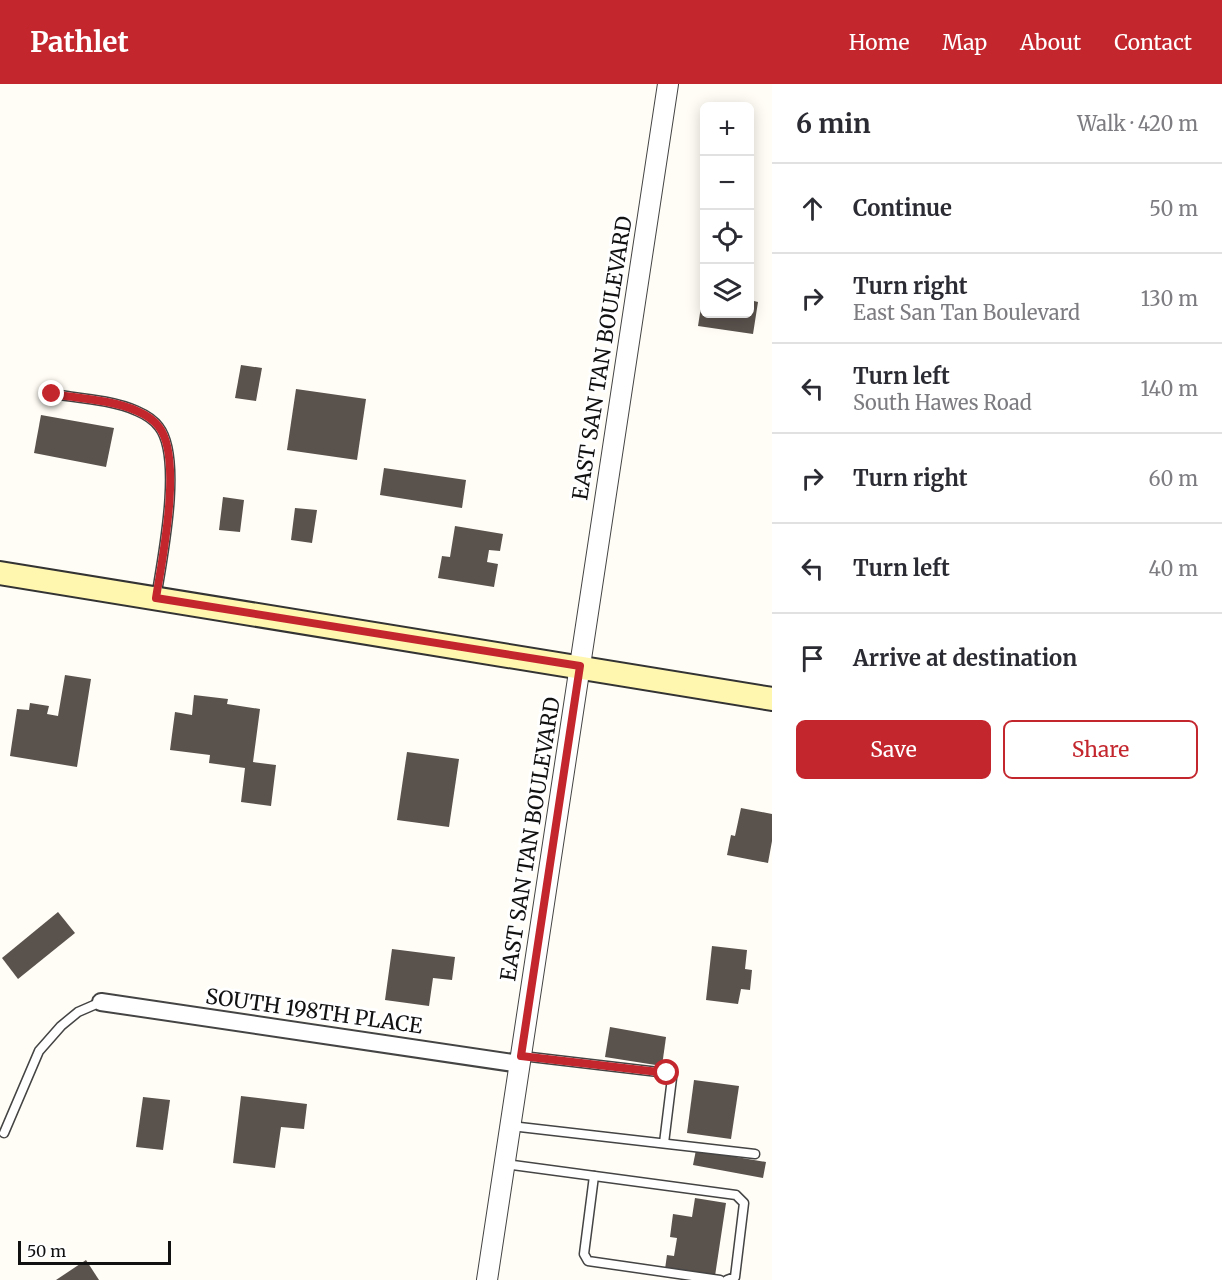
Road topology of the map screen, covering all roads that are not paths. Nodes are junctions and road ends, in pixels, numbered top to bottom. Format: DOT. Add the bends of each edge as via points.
graph roads {
  1 [pos="668,84"];
  2 [pos="52,394"];
  3 [pos="0,573"];
  4 [pos="156,598"];
  5 [pos="580,666"];
  6 [pos="772,699"];
  7 [pos="101,1002"];
  8 [pos="521,1060"];
  9 [pos="510,1126"];
  10 [pos="4,1133"];
  11 [pos="664,1143"];
  12 [pos="754,1154"];
  13 [pos="505,1164"];
  14 [pos="594,1176"];
  15 [pos="487,1280"];
  16 [pos="720,1280"];
  17 [pos="727,1280"];
  1 -- 5 [label="street, EAST SAN TAN BOULEVARD"];
  2 -- 4 [label="lane" via="127,408 159,427 170,469 166,534"];
  3 -- 4 [label="main road"];
  4 -- 5 [label="main road"];
  5 -- 6 [label="main road"];
  5 -- 8 [label="street, EAST SAN TAN BOULEVARD"];
  7 -- 8 [label="street, SOUTH 198TH PLACE"];
  7 -- 10 [label="lane" via="78,1012 39,1051"];
  8 -- 9 [label="street, EAST SAN TAN BOULEVARD"];
  8 -- 11 [label="lane" via="667,1073 672,1078"];
  9 -- 11 [label="lane"];
  9 -- 13 [label="street, EAST SAN TAN BOULEVARD"];
  11 -- 12 [label="lane"];
  13 -- 14 [label="lane"];
  13 -- 15 [label="street, EAST SAN TAN BOULEVARD"];
  14 -- 16 [label="lane" via="584,1254 588,1261"];
  14 -- 17 [label="lane" via="736,1195 744,1203 735,1277"];
}
